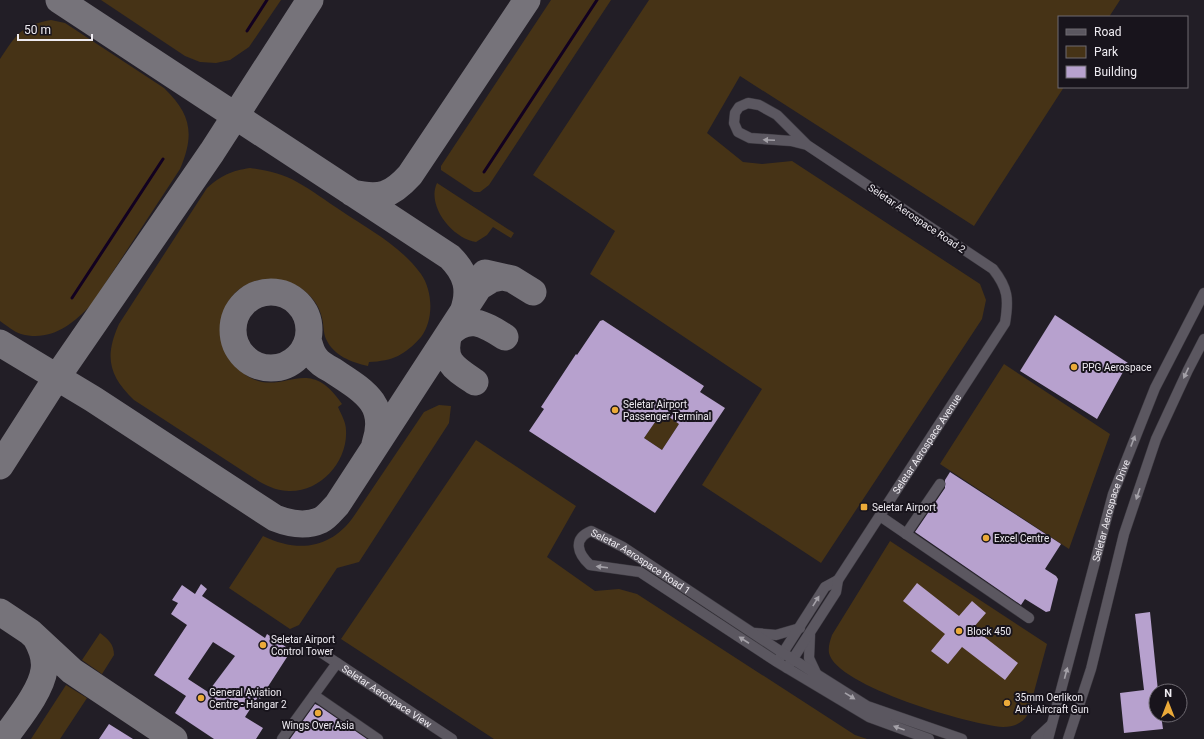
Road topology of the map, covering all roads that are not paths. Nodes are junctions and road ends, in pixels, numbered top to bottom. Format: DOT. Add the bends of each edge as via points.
graph roads {
  1 [pos="807,145"];
  2 [pos="1204,293"];
  3 [pos="1008,305"];
  4 [pos="1204,310"];
  5 [pos="1192,315"];
  6 [pos="1204,339"];
  7 [pos="940,484"];
  8 [pos="880,516"];
  9 [pos="906,534"];
  10 [pos="838,580"];
  11 [pos="685,594"];
  12 [pos="1029,618"];
  13 [pos="800,628"];
  14 [pos="753,633"];
  15 [pos="810,633"];
  16 [pos="322,653"];
  17 [pos="780,657"];
  18 [pos="793,659"];
  19 [pos="337,663"];
  20 [pos="787,668"];
  21 [pos="817,675"];
  22 [pos="314,695"];
  23 [pos="1052,724"];
  24 [pos="282,739"];
  25 [pos="378,739"];
  26 [pos="452,739"];
  27 [pos="929,739"];
  28 [pos="962,739"];
  29 [pos="1036,739"];
  30 [pos="1048,739"];
  31 [pos="1068,739"];
  1 -- 1 [label="street, Seletar Aerospace Road 2, one-way" via="791,141 750,138 738,132 734,124 735,113 739,107 748,104 759,105 782,119"];
  1 -- 3 [label="street, Seletar Aerospace Road 2" via="993,269 1006,290"];
  2 -- 5 [label="street, Seletar Aerospace Drive"];
  3 -- 8 [label="street, Seletar Aerospace Avenue" via="1005,322"];
  4 -- 5 [label="street"];
  23 -- 5 [label="street, Seletar Aerospace Drive, one-way" via="1113,494 1152,395"];
  6 -- 31 [label="street, Seletar Aerospace Drive, one-way" via="1156,440 1126,527 1091,669"];
  7 -- 9 [label="street"];
  8 -- 9 [label="street"];
  8 -- 10 [label="street, Seletar Aerospace Avenue"];
  9 -- 12 [label="street"];
  13 -- 10 [label="street, Seletar Aerospace Avenue, one-way" via="825,587"];
  10 -- 15 [label="street, Seletar Aerospace Avenue" via="836,592"];
  11 -- 11 [label="street, Seletar Aerospace Road 1, one-way" via="640,572 590,565 579,552 580,539 591,530 599,534 623,547"];
  11 -- 14 [label="street, Seletar Aerospace Road 1"];
  17 -- 11 [label="street, Seletar Aerospace Road 1, one-way"];
  13 -- 14 [label="street" via="776,635"];
  13 -- 17 [label="street, Seletar Aerospace Avenue"];
  14 -- 17 [label="street, Seletar Aerospace Road 1"];
  15 -- 18 [label="street, Seletar Aerospace Avenue"];
  15 -- 21 [label="street" via="809,658"];
  16 -- 19 [label="street, Seletar Aerospace View"];
  17 -- 18 [label="street, Seletar Aerospace Road 1"];
  17 -- 20 [label="street, Seletar Aerospace Road 1"];
  18 -- 20 [label="street, Seletar Aerospace Avenue"];
  18 -- 21 [label="street, Seletar Aerospace Road 1"];
  19 -- 22 [label="street"];
  19 -- 26 [label="street, Seletar Aerospace View"];
  27 -- 20 [label="street, Seletar Aerospace Road 1, one-way" via="869,717"];
  21 -- 28 [label="street, Seletar Aerospace Road 1, one-way" via="867,706"];
  22 -- 24 [label="street"];
  22 -- 25 [label="street"];
  23 -- 29 [label="street"];
  23 -- 30 [label="street, Seletar Aerospace Drive"];
}
